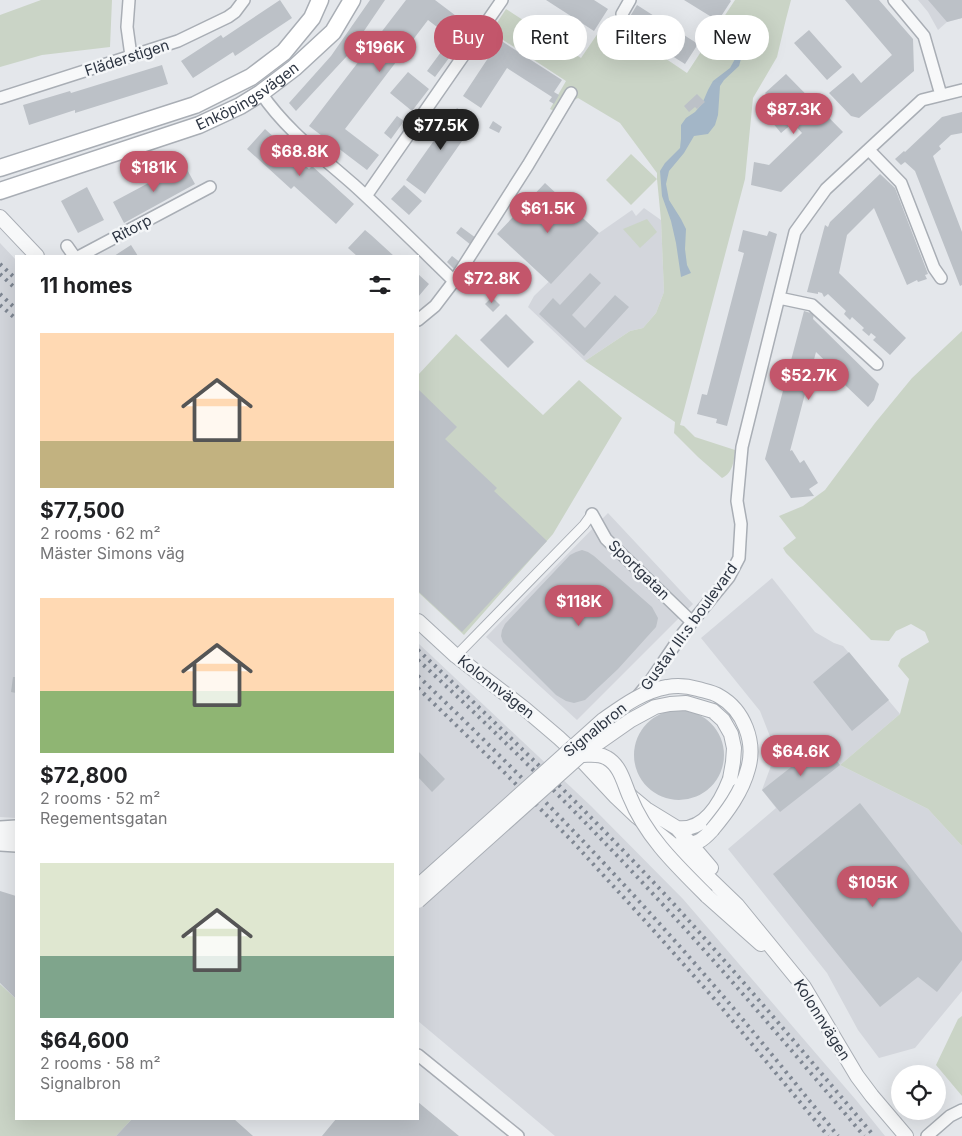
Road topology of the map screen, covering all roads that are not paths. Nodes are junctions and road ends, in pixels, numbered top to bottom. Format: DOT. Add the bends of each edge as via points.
graph roads {
  1 [pos="129,0"];
  2 [pos="244,0"];
  3 [pos="320,0"];
  4 [pos="352,0"];
  5 [pos="502,0"];
  6 [pos="630,0"];
  7 [pos="894,0"];
  8 [pos="622,14"];
  9 [pos="131,56"];
  10 [pos="251,77"];
  11 [pos="962,90"];
  12 [pos="261,93"];
  13 [pos="571,93"];
  14 [pos="941,95"];
  15 [pos="0,98"];
  16 [pos="869,150"];
  17 [pos="0,168"];
  18 [pos="2,186"];
  19 [pos="210,187"];
  20 [pos="366,196"];
  21 [pos="0,217"];
  22 [pos="67,246"];
  23 [pos="36,255"];
  24 [pos="73,255"];
  25 [pos="82,255"];
  26 [pos="941,278"];
  27 [pos="454,281"];
  28 [pos="779,298"];
  29 [pos="419,319"];
  30 [pos="877,364"];
  31 [pos="592,514"];
  32 [pos="419,622"];
  33 [pos="692,622"];
  34 [pos="456,656"];
  35 [pos="578,753"];
  36 [pos="636,816"];
  37 [pos="15,826"];
  38 [pos="0,827"];
  39 [pos="677,828"];
  40 [pos="712,830"];
  41 [pos="0,836"];
  42 [pos="15,836"];
  43 [pos="0,844"];
  44 [pos="691,844"];
  45 [pos="15,846"];
  46 [pos="718,874"];
  47 [pos="419,885"];
  48 [pos="419,900"];
  49 [pos="737,905"];
  50 [pos="791,970"];
  51 [pos="419,1056"];
  52 [pos="419,1062"];
  53 [pos="962,1110"];
  54 [pos="509,1136"];
  55 [pos="518,1136"];
  56 [pos="906,1136"];
  57 [pos="926,1136"];
  1 -- 9 [label="street"];
  2 -- 9 [label="street, Fläderstigen" via="228,17 178,41"];
  3 -- 10 [label="main road, Enköpingsvägen" via="312,18 284,52"];
  4 -- 12 [label="main road, Enköpingsvägen" via="333,32"];
  5 -- 20 [label="street"];
  6 -- 8 [label="street"];
  7 -- 14 [label="street" via="924,36"];
  9 -- 15 [label="street, Fläderstigen"];
  10 -- 12 [label="main road"];
  10 -- 17 [label="main road, Enköpingsvägen" via="195,105"];
  11 -- 14 [label="street, Gustav III:s boulevard"];
  12 -- 18 [label="main road, Enköpingsvägen" via="199,125"];
  12 -- 20 [label="street" via="289,127"];
  13 -- 27 [label="street"];
  14 -- 16 [label="street, Gustav III:s boulevard" via="922,100"];
  16 -- 26 [label="street" via="901,184 934,268"];
  16 -- 28 [label="street, Gustav III:s boulevard" via="826,189 796,232"];
  19 -- 25 [label="street, Ritorp"];
  20 -- 27 [label="street"];
  21 -- 23 [label="street"];
  22 -- 24 [label="street"];
  27 -- 29 [label="street" via="435,306"];
  28 -- 30 [label="street" via="812,305"];
  28 -- 33 [label="street, Gustav III:s boulevard" via="742,447 737,501 741,524 739,558 729,577"];
  31 -- 33 [label="street, Sportgatan" via="606,539"];
  31 -- 34 [label="street"];
  32 -- 34 [label="street, Kolonnvägen"];
  33 -- 35 [label="street, Gustav III:s boulevard" via="635,700"];
  34 -- 35 [label="street, Kolonnvägen"];
  35 -- 36 [label="street, Kolonnvägen"];
  35 -- 39 [label="street, Kolonnvägen" via="602,769 646,809"];
  35 -- 39 [label="street, Signalbron, bridge" via="655,707 686,703 713,711 723,720 734,748 730,779 718,804 702,822 689,828"];
  35 -- 48 [label="street, Signalbron, bridge"];
  35 -- 50 [label="street, bridge" via="598,754 616,765 636,812 666,854 707,896"];
  36 -- 44 [label="street, Kolonnvägen"];
  36 -- 49 [label="street, Kolonnvägen" via="683,853"];
  37 -- 38 [label="street"];
  39 -- 44 [label="street, Kolonnvägen"];
  40 -- 44 [label="street" via="702,840"];
  40 -- 46 [label="street, Kolonnvägen" via="706,845"];
  40 -- 47 [label="street, Signalbron, bridge" via="744,781 751,757 750,738 738,712 726,700 690,687 669,686 636,698 603,720"];
  41 -- 42 [label="street"];
  43 -- 45 [label="street"];
  44 -- 46 [label="street, Kolonnvägen"];
  46 -- 49 [label="street, Kolonnvägen"];
  49 -- 50 [label="street, Kolonnvägen"];
  50 -- 56 [label="street, Kolonnvägen" via="857,1076"];
  51 -- 55 [label="street"];
  52 -- 54 [label="street"];
  53 -- 57 [label="street"];
}
